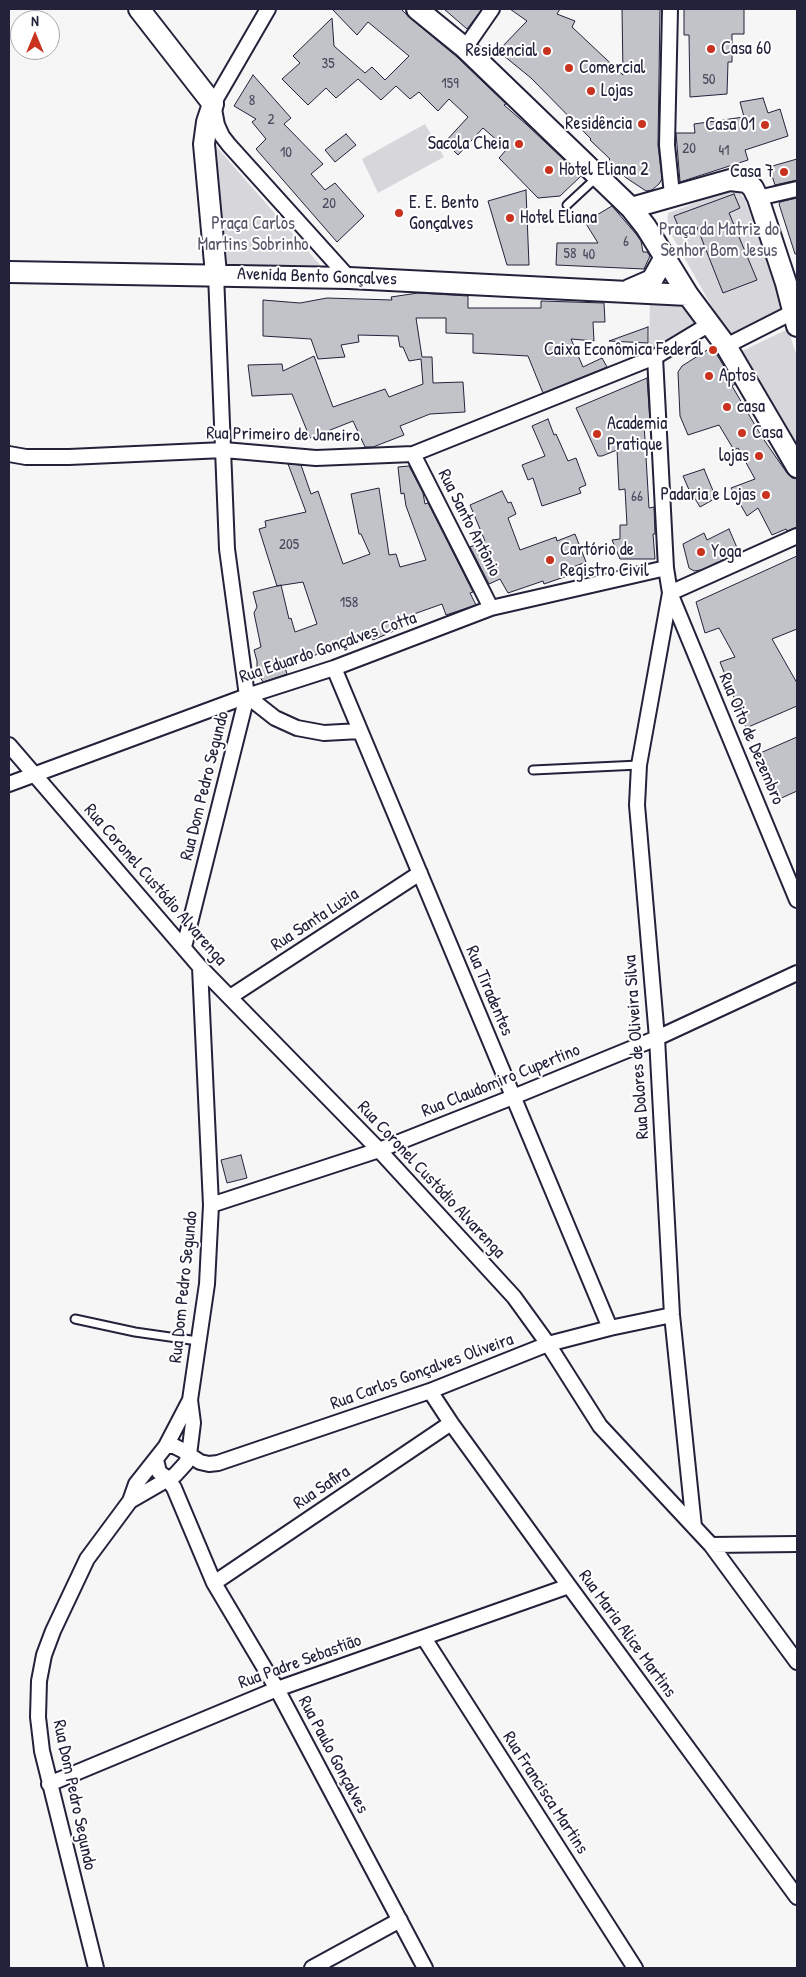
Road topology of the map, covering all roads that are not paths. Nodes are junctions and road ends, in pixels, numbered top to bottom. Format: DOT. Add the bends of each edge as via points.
graph roads {
  1 [pos="139,9"];
  2 [pos="268,9"];
  3 [pos="417,9"];
  4 [pos="492,9"];
  5 [pos="670,9"];
  6 [pos="464,48"];
  7 [pos="213,104"];
  8 [pos="598,176"];
  9 [pos="797,189"];
  10 [pos="672,195"];
  11 [pos="758,198"];
  12 [pos="567,205"];
  13 [pos="631,208"];
  14 [pos="665,257"];
  15 [pos="9,272"];
  16 [pos="216,274"];
  17 [pos="349,278"];
  18 [pos="791,281"];
  19 [pos="625,292"];
  20 [pos="688,295"];
  21 [pos="795,319"];
  22 [pos="708,325"];
  23 [pos="726,346"];
  24 [pos="655,358"];
  25 [pos="224,450"];
  26 [pos="9,454"];
  27 [pos="413,454"];
  28 [pos="797,468"];
  29 [pos="797,536"];
  30 [pos="666,568"];
  31 [pos="670,593"];
  32 [pos="491,608"];
  33 [pos="334,668"];
  34 [pos="248,696"];
  35 [pos="360,731"];
  36 [pos="9,745"];
  37 [pos="639,765"];
  38 [pos="533,770"];
  39 [pos="33,774"];
  40 [pos="9,784"];
  41 [pos="420,874"];
  42 [pos="797,900"];
  43 [pos="184,947"];
  44 [pos="200,967"];
  45 [pos="797,973"];
  46 [pos="230,997"];
  47 [pos="657,1038"];
  48 [pos="513,1097"];
  49 [pos="379,1150"];
  50 [pos="211,1205"];
  51 [pos="672,1316"];
  52 [pos="75,1319"];
  53 [pos="610,1328"];
  54 [pos="198,1341"];
  55 [pos="548,1344"];
  56 [pos="430,1391"];
  57 [pos="190,1400"];
  58 [pos="452,1423"];
  59 [pos="166,1446"];
  60 [pos="188,1455"];
  61 [pos="156,1460"];
  62 [pos="168,1479"];
  63 [pos="130,1501"];
  64 [pos="694,1527"];
  65 [pos="797,1544"];
  66 [pos="711,1545"];
  67 [pos="214,1583"];
  68 [pos="569,1586"];
  69 [pos="424,1638"];
  70 [pos="797,1662"];
  71 [pos="277,1689"];
  72 [pos="49,1784"];
  73 [pos="797,1897"];
  74 [pos="400,1920"];
  75 [pos="96,1968"];
  76 [pos="312,1968"];
  77 [pos="425,1968"];
  78 [pos="635,1968"];
  1 -- 7 [label="main road"];
  2 -- 7 [label="street"];
  3 -- 6 [label="main road"];
  4 -- 6 [label="street"];
  5 -- 10 [label="street" via="667,145"];
  6 -- 8 [label="main road"];
  7 -- 16 [label="main road" via="204,144"];
  7 -- 17 [label="street" via="222,136"];
  8 -- 12 [label="lane"];
  8 -- 13 [label="main road"];
  9 -- 11 [label="street"];
  10 -- 11 [label="main road" via="730,180 747,182"];
  10 -- 13 [label="main road"];
  11 -- 18 [label="main road"];
  13 -- 14 [label="main road"];
  14 -- 19 [label="main road, Avenida Bento Gonçalves" via="652,280"];
  14 -- 20 [label="main road"];
  15 -- 16 [label="main road, Avenida Bento Gonçalves"];
  16 -- 17 [label="main road, Avenida Bento Gonçalves"];
  16 -- 25 [label="street, Rua Dom Pedro Segundo"];
  17 -- 19 [label="main road, Avenida Bento Gonçalves"];
  18 -- 21 [label="main road"];
  19 -- 20 [label="main road, Avenida Bento Gonçalves"];
  20 -- 22 [label="main road"];
  21 -- 23 [label="street"];
  22 -- 23 [label="main road"];
  22 -- 24 [label="street, Rua Primeiro de Janeiro"];
  23 -- 28 [label="main road"];
  24 -- 27 [label="street, Rua Primeiro de Janeiro"];
  24 -- 30 [label="street"];
  25 -- 26 [label="street, Rua Primeiro de Janeiro" via="26,458"];
  25 -- 27 [label="street, Rua Primeiro de Janeiro" via="316,458"];
  25 -- 34 [label="street, Rua Dom Pedro Segundo" via="227,549"];
  27 -- 32 [label="street, Rua Santo Antônio"];
  29 -- 31 [label="street"];
  30 -- 31 [label="street, Rua Dolores de Oliveira Silva"];
  30 -- 32 [label="street, Rua Eduardo Gonçalves Cotta"];
  31 -- 37 [label="street, Rua Dolores de Oliveira Silva"];
  31 -- 42 [label="street, Rua Oito de Dezembro"];
  32 -- 33 [label="street, Rua Eduardo Gonçalves Cotta"];
  33 -- 34 [label="street, Rua Eduardo Gonçalves Cotta"];
  33 -- 35 [label="street, Rua Tiradentes"];
  34 -- 35 [label="street" via="275,718 297,728 324,733"];
  34 -- 39 [label="street, Rua Eduardo Gonçalves Cotta"];
  34 -- 43 [label="street, Rua Dom Pedro Segundo"];
  35 -- 41 [label="street, Rua Tiradentes"];
  36 -- 39 [label="street, Rua Coronel Custódio Alvarenga"];
  37 -- 38 [label="lane"];
  37 -- 47 [label="street, Rua Dolores de Oliveira Silva" via="637,805"];
  39 -- 40 [label="street, Rua Eduardo Gonçalves Cotta"];
  39 -- 43 [label="street, Rua Coronel Custódio Alvarenga"];
  41 -- 46 [label="street, Rua Santa Luzia"];
  41 -- 48 [label="street, Rua Tiradentes"];
  43 -- 44 [label="street, Rua Coronel Custódio Alvarenga"];
  44 -- 46 [label="street, Rua Coronel Custódio Alvarenga"];
  44 -- 50 [label="street, Rua Dom Pedro Segundo"];
  45 -- 47 [label="street, Rua Claudomiro Cupertino"];
  46 -- 49 [label="street, Rua Coronel Custódio Alvarenga"];
  47 -- 48 [label="street, Rua Claudomiro Cupertino"];
  47 -- 51 [label="street, Rua Dolores de Oliveira Silva"];
  48 -- 49 [label="street, Rua Claudomiro Cupertino"];
  48 -- 53 [label="street, Rua Tiradentes"];
  49 -- 50 [label="street, Rua Claudomiro Cupertino"];
  49 -- 55 [label="street, Rua Coronel Custódio Alvarenga" via="514,1297"];
  50 -- 54 [label="street, Rua Dom Pedro Segundo" via="207,1284"];
  51 -- 53 [label="street, Rua Carlos Gonçalves Oliveira"];
  51 -- 64 [label="street, Rua Dolores de Oliveira Silva"];
  52 -- 54 [label="lane"];
  53 -- 55 [label="street, Rua Carlos Gonçalves Oliveira"];
  54 -- 57 [label="street, Rua Dom Pedro Segundo"];
  55 -- 56 [label="street, Rua Carlos Gonçalves Oliveira"];
  55 -- 64 [label="street, Rua Coronel Custódio Alvarenga" via="600,1426"];
  56 -- 58 [label="street, Rua Maria Alice Martins"];
  56 -- 60 [label="street, Rua Carlos Gonçalves Oliveira" via="218,1463 200,1462"];
  57 -- 59 [label="street, Rua Dom Pedro Segundo"];
  57 -- 60 [label="street, Rua Dom Pedro Segundo" via="193,1423"];
  58 -- 67 [label="street, Rua Safira"];
  58 -- 68 [label="street, Rua Maria Alice Martins"];
  59 -- 60 [label="street" via="174,1446"];
  59 -- 61 [label="street, Rua Dom Pedro Segundo"];
  60 -- 62 [label="street, Rua Dom Pedro Segundo" via="181,1469"];
  61 -- 62 [label="street" via="159,1472"];
  61 -- 63 [label="street, Rua Dom Pedro Segundo" via="136,1484"];
  62 -- 63 [label="street, Rua Dom Pedro Segundo"];
  62 -- 67 [label="street, Rua Paulo Gonçalves"];
  63 -- 72 [label="street, Rua Dom Pedro Segundo" via="87,1559 44,1655 38,1717"];
  64 -- 66 [label="street, Rua Coronel Custódio Alvarenga"];
  65 -- 66 [label="street"];
  66 -- 70 [label="street, Rua Coronel Custódio Alvarenga"];
  67 -- 71 [label="street, Rua Paulo Gonçalves"];
  68 -- 69 [label="street, Rua Padre Sebastião"];
  68 -- 73 [label="street, Rua Maria Alice Martins"];
  69 -- 71 [label="street, Rua Padre Sebastião"];
  69 -- 78 [label="street, Rua Francisca Martins"];
  71 -- 72 [label="street, Rua Padre Sebastião"];
  71 -- 74 [label="street, Rua Paulo Gonçalves"];
  72 -- 75 [label="street, Rua Dom Pedro Segundo"];
  74 -- 76 [label="street"];
  74 -- 77 [label="street, Rua Paulo Gonçalves"];
}
